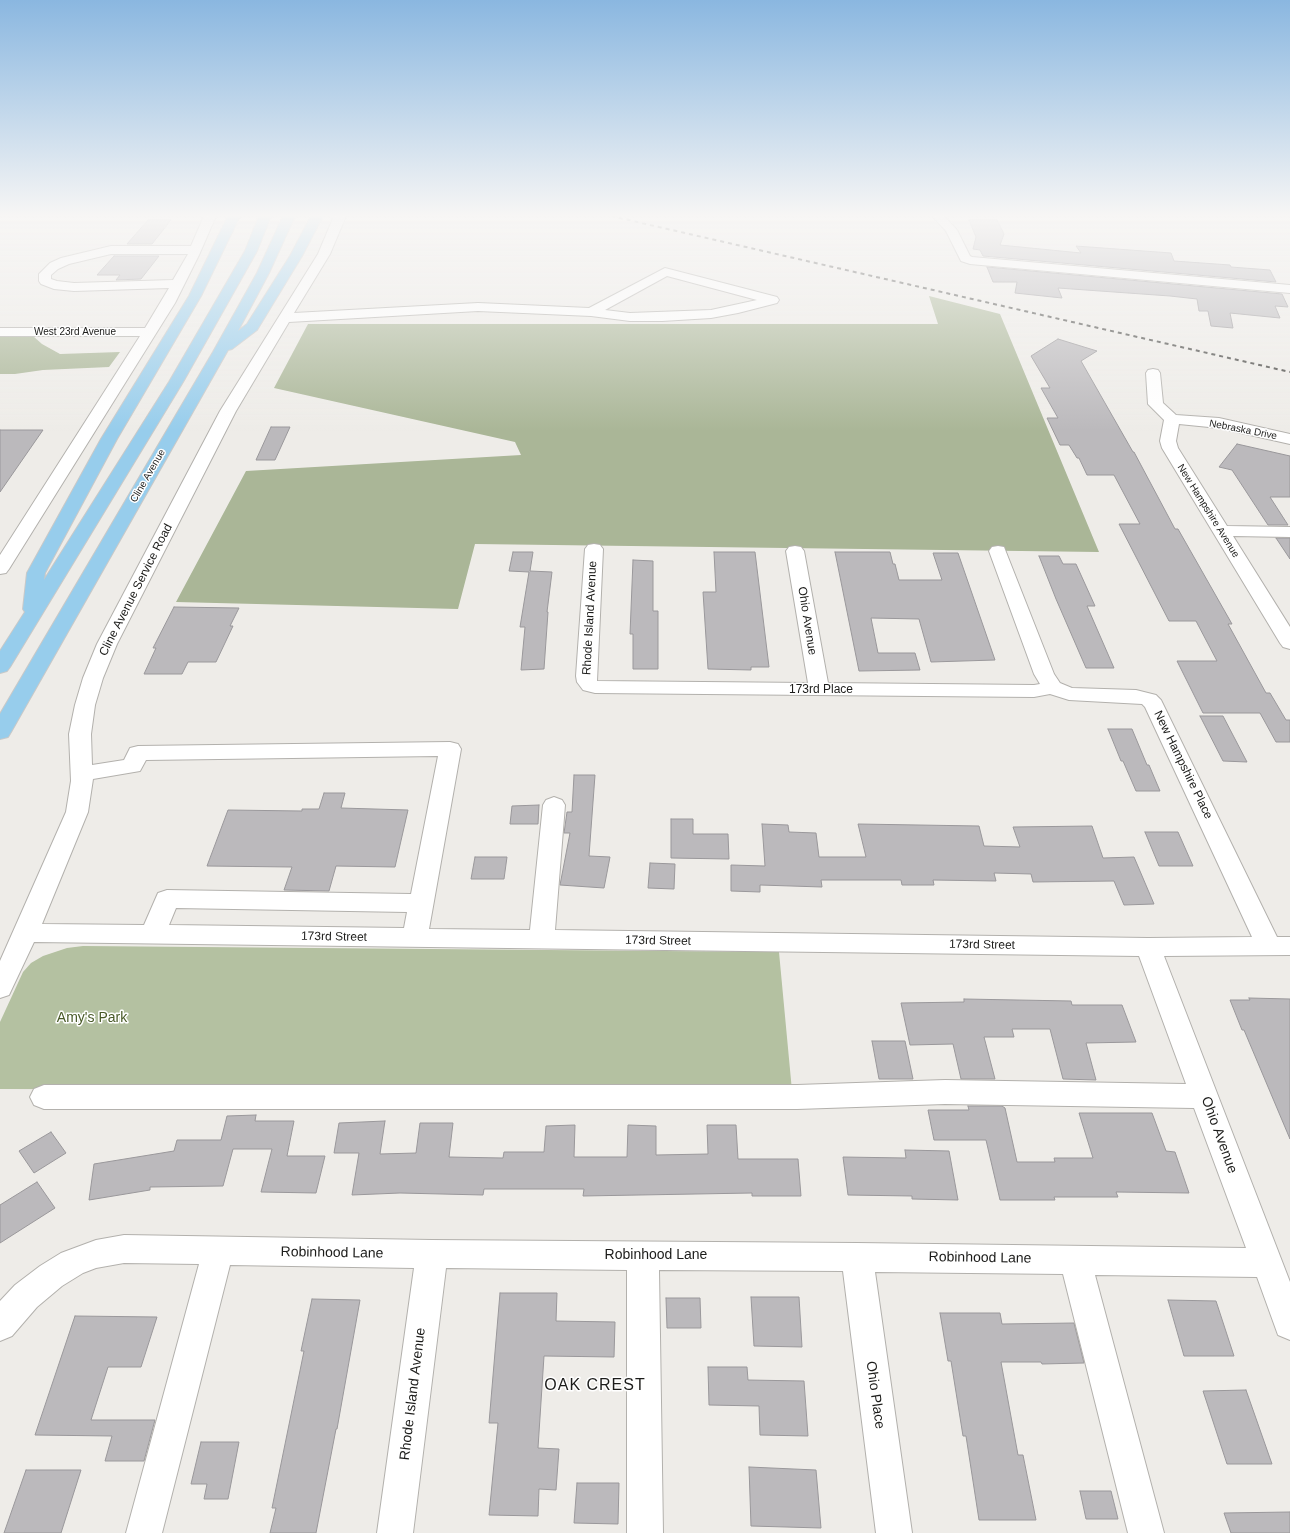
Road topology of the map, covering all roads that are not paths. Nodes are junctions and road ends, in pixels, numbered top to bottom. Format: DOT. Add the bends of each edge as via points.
graph roads {
  1 [pos="176,288"];
  2 [pos="199,288"];
  3 [pos="230,288"];
  4 [pos="255,288"];
  5 [pos="276,288"];
  6 [pos="304,288"];
  7 [pos="636,288"];
  8 [pos="724,288"];
  9 [pos="1273,288"];
  10 [pos="1290,289"];
  11 [pos="591,312"];
  12 [pos="285,318"];
  13 [pos="0,332"];
  14 [pos="151,332"];
  15 [pos="220,352"];
  16 [pos="1153,374"];
  17 [pos="1172,419"];
  18 [pos="1290,439"];
  19 [pos="1222,531"];
  20 [pos="1290,532"];
  21 [pos="8,544"];
  22 [pos="594,549"];
  23 [pos="796,551"];
  24 [pos="998,551"];
  25 [pos="0,569"];
  26 [pos="30,618"];
  27 [pos="1290,643"];
  28 [pos="0,667"];
  29 [pos="590,686"];
  30 [pos="1052,687"];
  31 [pos="819,690"];
  32 [pos="0,732"];
  33 [pos="82,774"];
  34 [pos="554,805"];
  35 [pos="422,903"];
  36 [pos="26,933"];
  37 [pos="153,935"];
  38 [pos="415,938"];
  39 [pos="542,940"];
  40 [pos="1280,946"];
  41 [pos="1148,947"];
  42 [pos="0,988"];
  43 [pos="1204,1096"];
  44 [pos="44,1097"];
  45 [pos="218,1251"];
  46 [pos="432,1254"];
  47 [pos="643,1255"];
  48 [pos="857,1256"];
  49 [pos="1075,1260"];
  50 [pos="1266,1263"];
  51 [pos="1290,1324"];
  52 [pos="0,1325"];
  53 [pos="144,1533"];
  54 [pos="395,1533"];
  55 [pos="645,1533"];
  56 [pos="894,1533"];
  57 [pos="1146,1533"];
  1 -- 14 [label="street"];
  2 -- 26 [label="highway" via="109,439 36,573"];
  3 -- 26 [label="highway" via="176,382"];
  4 -- 15 [label="highway, Cline Avenue"];
  5 -- 15 [label="highway" via="252,327"];
  6 -- 12 [label="street, Cline Avenue Service Road"];
  7 -- 11 [label="street"];
  8 -- 11 [label="street" via="772,300 738,309 691,316 641,318"];
  9 -- 10 [label="street"];
  11 -- 12 [label="street" via="478,307"];
  12 -- 33 [label="street, Cline Avenue Service Road" via="228,411 107,644 85,705 80,734"];
  13 -- 14 [label="street, West 23rd Avenue"];
  14 -- 21 [label="street"];
  15 -- 32 [label="highway, Cline Avenue"];
  16 -- 17 [label="street" via="1156,404"];
  17 -- 18 [label="street, Nebraska Drive" via="1219,423"];
  17 -- 19 [label="street, New Hampshire Avenue" via="1168,441 1170,448"];
  19 -- 20 [label="street"];
  19 -- 27 [label="street, New Hampshire Avenue"];
  21 -- 25 [label="street"];
  22 -- 29 [label="street, Rhode Island Avenue" via="586,676"];
  23 -- 31 [label="street, Ohio Avenue"];
  24 -- 30 [label="street" via="1044,674"];
  26 -- 28 [label="highway"];
  29 -- 31 [label="street, 173rd Place"];
  30 -- 31 [label="street, 173rd Place" via="1034,691"];
  30 -- 40 [label="street, New Hampshire Place" via="1069,694 1136,696 1149,699 1154,704"];
  33 -- 35 [label="street" via="132,766 138,753 450,748"];
  33 -- 36 [label="street, Cline Avenue Service Road" via="78,812"];
  34 -- 39 [label="street"];
  35 -- 37 [label="street" via="167,899"];
  35 -- 38 [label="street"];
  36 -- 37 [label="street, 173rd Street"];
  36 -- 42 [label="street, Cline Avenue Service Road"];
  37 -- 38 [label="street, 173rd Street"];
  38 -- 39 [label="street, 173rd Street"];
  39 -- 41 [label="street, 173rd Street"];
  40 -- 41 [label="street, 173rd Street"];
  41 -- 43 [label="street, Ohio Avenue"];
  43 -- 44 [label="street" via="945,1092 797,1097"];
  43 -- 50 [label="street, Ohio Avenue"];
  45 -- 46 [label="street, Robinhood Lane"];
  45 -- 52 [label="street, Robinhood Lane" via="124,1249 96,1254 72,1263 51,1276 26,1296"];
  45 -- 53 [label="street"];
  46 -- 47 [label="street, Robinhood Lane"];
  46 -- 54 [label="street, Rhode Island Avenue"];
  47 -- 48 [label="street, Robinhood Lane"];
  47 -- 55 [label="street"];
  48 -- 49 [label="street, Robinhood Lane"];
  48 -- 56 [label="street, Ohio Place"];
  49 -- 50 [label="street, Robinhood Lane"];
  49 -- 57 [label="street"];
  50 -- 51 [label="street, Ohio Avenue"];
}
